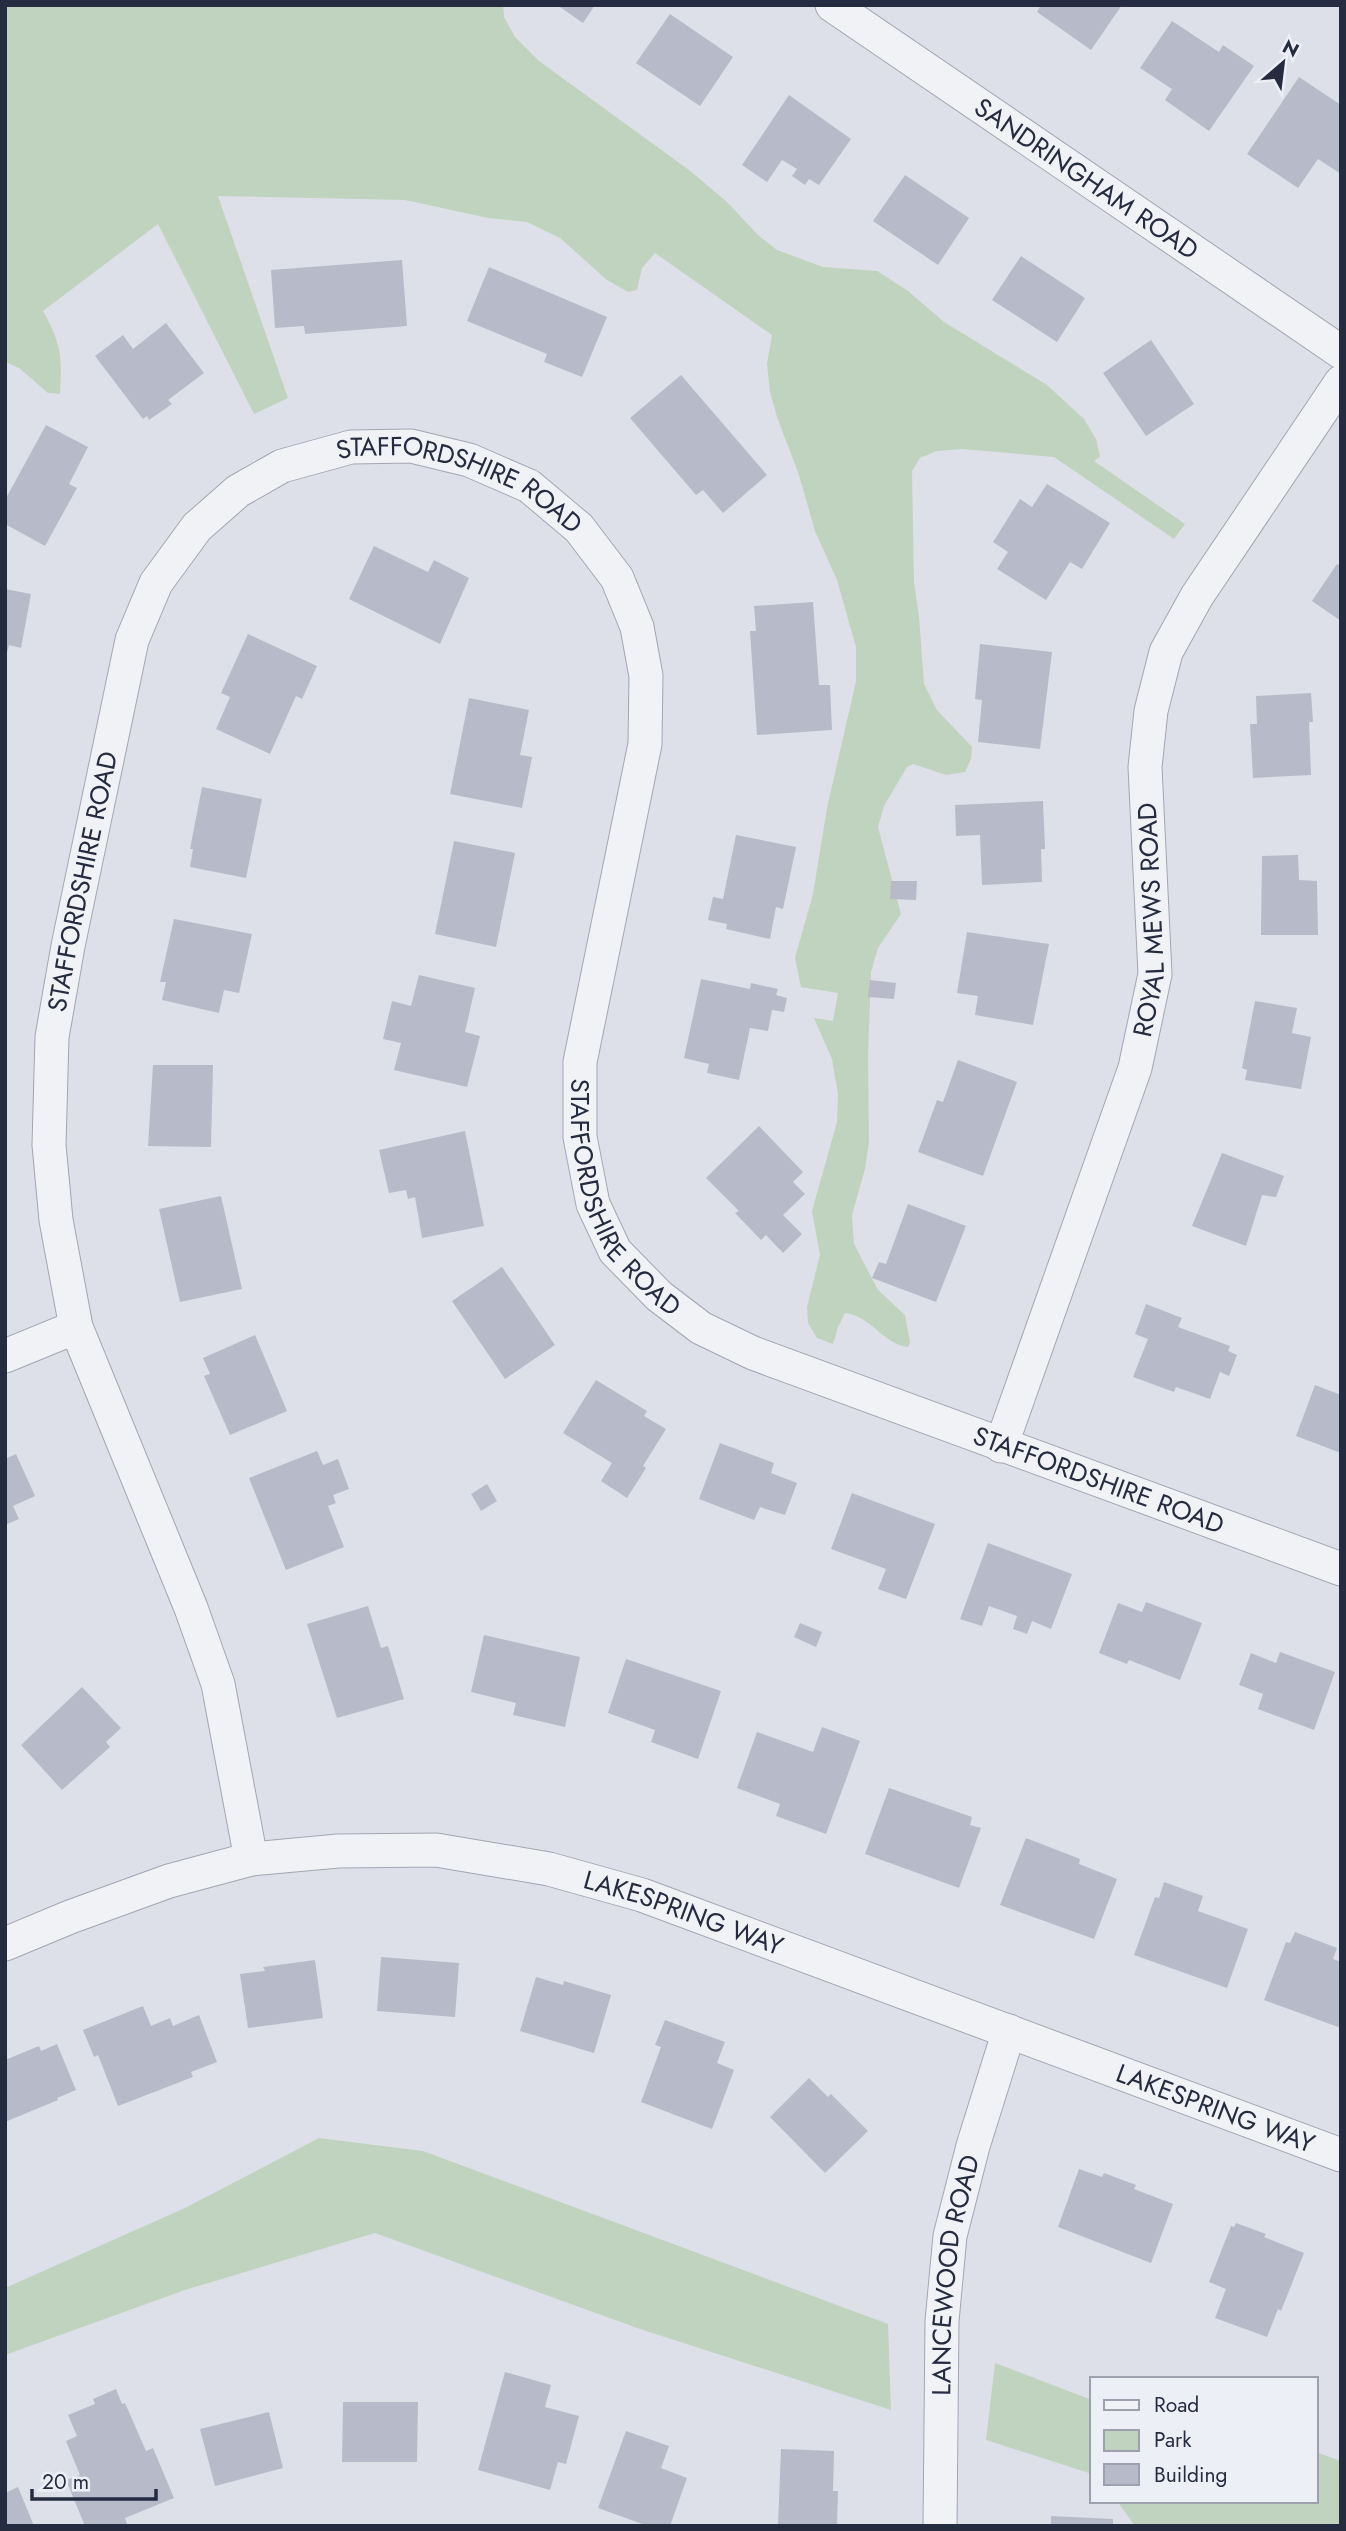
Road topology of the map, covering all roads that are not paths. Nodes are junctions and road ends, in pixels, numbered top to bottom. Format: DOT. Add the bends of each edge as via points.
graph roads {
  1 [pos="832,5"];
  2 [pos="1341,352"];
  3 [pos="1341,382"];
  4 [pos="76,1327"];
  5 [pos="5,1356"];
  6 [pos="1001,1446"];
  7 [pos="1341,1569"];
  8 [pos="251,1858"];
  9 [pos="5,1944"];
  10 [pos="1009,2031"];
  11 [pos="1341,2155"];
  12 [pos="940,2526"];
  1 -- 2 [label="street, SANDRINGHAM ROAD"];
  3 -- 6 [label="street, ROYAL MEWS ROAD" via="1198,596 1166,652 1151,711 1145,768 1155,974 1148,1014 1135,1068"];
  4 -- 5 [label="street"];
  4 -- 6 [label="street, STAFFORDSHIRE ROAD" via="56,1220 50,1145 52,1037 132,640 156,583 197,527 238,491 282,467 351,447 411,446 469,460 529,486 587,538 617,578 637,627 646,676 645,744 580,1062 580,1137 593,1204 615,1251 659,1296 701,1328 753,1353"];
  4 -- 8 [label="street, STAFFORDSHIRE ROAD" via="218,1684"];
  6 -- 7 [label="street, STAFFORDSHIRE ROAD"];
  8 -- 9 [label="street, LAKESPRING WAY" via="169,1881"];
  8 -- 10 [label="street, LAKESPRING WAY" via="436,1850 549,1869 642,1895"];
  10 -- 11 [label="street, LAKESPRING WAY"];
  10 -- 12 [label="street, LANCEWOOD ROAD" via="950,2236 942,2320"];
}
